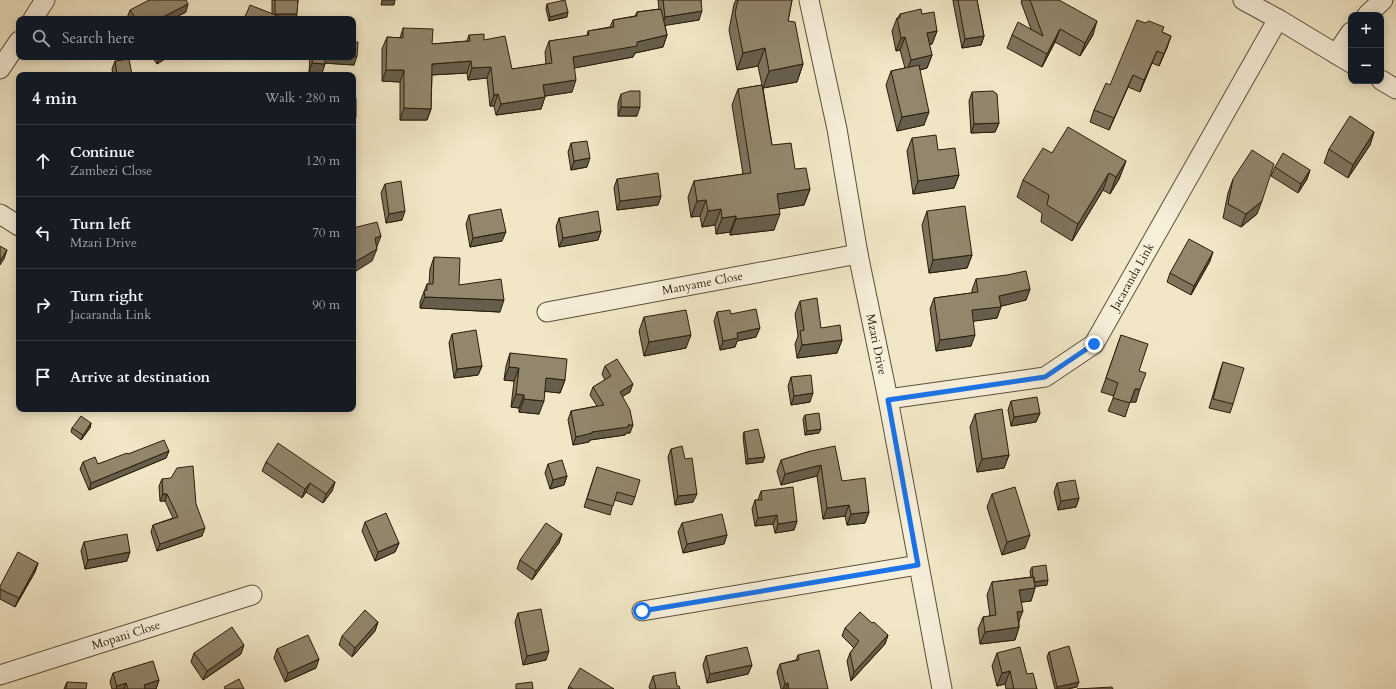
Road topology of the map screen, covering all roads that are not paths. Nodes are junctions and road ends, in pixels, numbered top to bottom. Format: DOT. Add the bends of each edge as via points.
graph roads {
  1 [pos="45,0"];
  2 [pos="809,0"];
  3 [pos="1243,0"];
  4 [pos="1383,0"];
  5 [pos="1370,12"];
  6 [pos="35,16"];
  7 [pos="1278,19"];
  8 [pos="1348,42"];
  9 [pos="16,45"];
  10 [pos="1343,58"];
  11 [pos="0,69"];
  12 [pos="1384,82"];
  13 [pos="1396,89"];
  14 [pos="0,214"];
  15 [pos="16,224"];
  16 [pos="858,254"];
  17 [pos="547,312"];
  18 [pos="888,400"];
  19 [pos="918,565"];
  20 [pos="252,595"];
  21 [pos="642,611"];
  22 [pos="0,675"];
  23 [pos="942,689"];
  1 -- 6 [label="street"];
  2 -- 16 [label="street, Mzari Drive" via="837,129"];
  3 -- 7 [label="street"];
  4 -- 5 [label="street"];
  7 -- 10 [label="street"];
  7 -- 18 [label="street, Jacaranda Link" via="1094,344 1045,377"];
  8 -- 10 [label="street"];
  9 -- 11 [label="street"];
  12 -- 13 [label="street"];
  14 -- 15 [label="street"];
  16 -- 17 [label="street, Manyame Close"];
  16 -- 18 [label="street, Mzari Drive"];
  18 -- 19 [label="street, Mzari Drive"];
  19 -- 21 [label="street"];
  19 -- 23 [label="street, Mzari Drive"];
  20 -- 22 [label="street, Mopani Close"];
}
